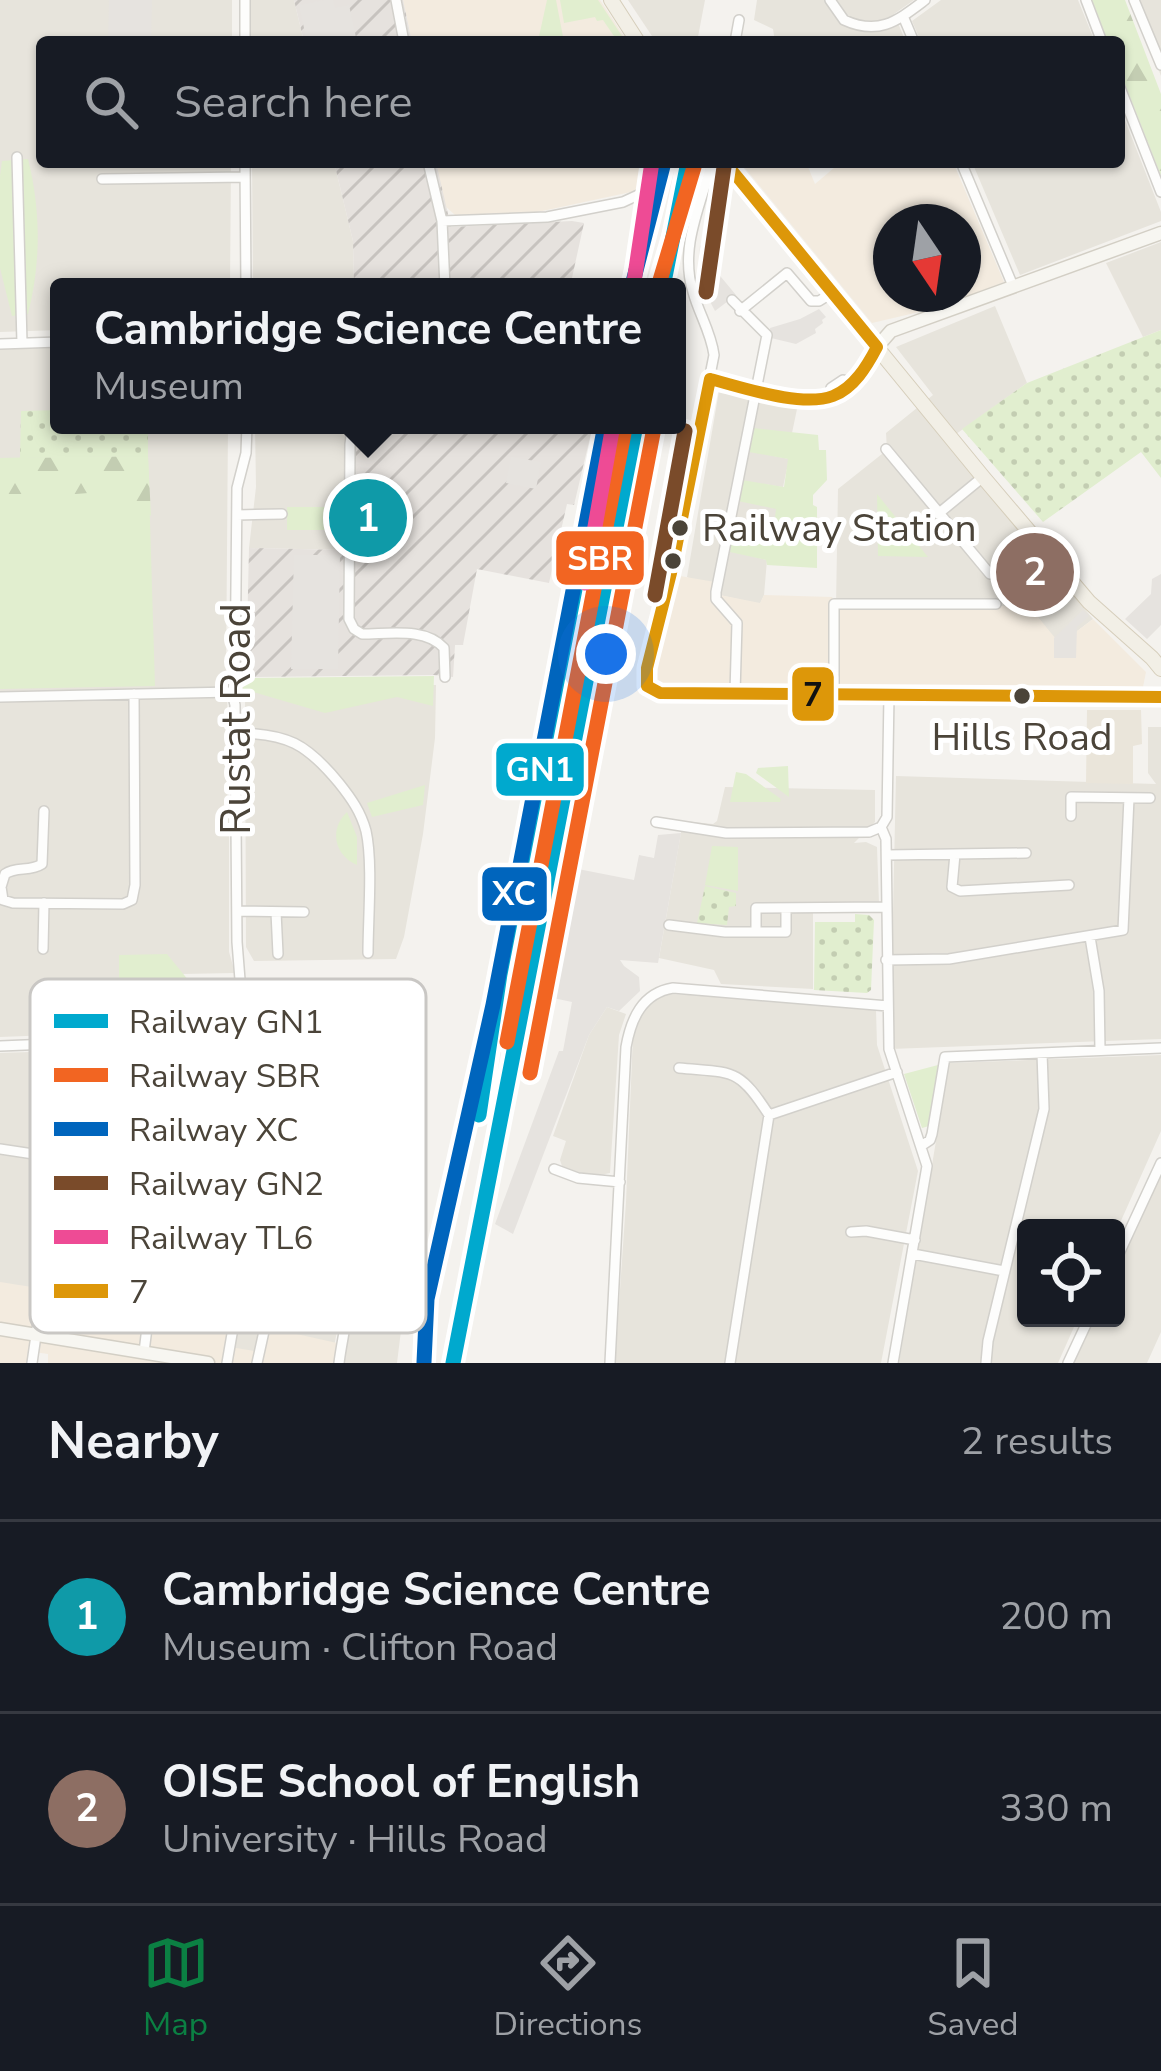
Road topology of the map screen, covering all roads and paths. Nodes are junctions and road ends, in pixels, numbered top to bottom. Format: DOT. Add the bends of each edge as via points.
graph roads {
  1 [pos="245,0"];
  2 [pos="397,0"];
  3 [pos="611,0"];
  4 [pos="830,0"];
  5 [pos="925,0"];
  6 [pos="1134,0"];
  7 [pos="1090,1"];
  8 [pos="904,16"];
  9 [pos="739,20"];
  10 [pos="244,36"];
  11 [pos="403,36"];
  12 [pos="634,36"];
  13 [pos="736,36"];
  14 [pos="912,36"];
  15 [pos="1100,36"];
  16 [pos="1161,65"];
  17 [pos="1125,100"];
  18 [pos="16,157"];
  19 [pos="245,168"];
  20 [pos="429,168"];
  21 [pos="660,168"];
  22 [pos="710,168"];
  23 [pos="730,168"];
  24 [pos="964,168"];
  25 [pos="245,177"];
  26 [pos="102,179"];
  27 [pos="1161,192"];
  28 [pos="442,221"];
  29 [pos="1161,233"];
  30 [pos="246,278"];
  31 [pos="445,278"];
  32 [pos="1013,286"];
  33 [pos="832,293"];
  34 [pos="732,300"];
  35 [pos="740,311"];
  36 [pos="50,342"];
  37 [pos="22,343"];
  38 [pos="0,344"];
  39 [pos="877,347"];
  40 [pos="710,379"];
  41 [pos="755,391"];
  42 [pos="247,434"];
  43 [pos="351,434"];
  44 [pos="886,449"];
  45 [pos="983,477"];
  46 [pos="282,514"];
  47 [pos="938,514"];
  48 [pos="237,515"];
  49 [pos="990,574"];
  50 [pos="996,604"];
  51 [pos="1159,663"];
  52 [pos="445,676"];
  53 [pos="647,686"];
  54 [pos="232,692"];
  55 [pos="735,693"];
  56 [pos="834,693"];
  57 [pos="134,694"];
  58 [pos="889,694"];
  59 [pos="1130,695"];
  60 [pos="1161,696"];
  61 [pos="0,697"];
  62 [pos="236,734"];
  63 [pos="1129,797"];
  64 [pos="1150,798"];
  65 [pos="44,811"];
  66 [pos="1071,816"];
  67 [pos="656,822"];
  68 [pos="883,825"];
  69 [pos="1026,853"];
  70 [pos="955,854"];
  71 [pos="886,855"];
  72 [pos="1069,885"];
  73 [pos="44,903"];
  74 [pos="786,908"];
  75 [pos="886,908"];
  76 [pos="236,911"];
  77 [pos="304,911"];
  78 [pos="276,912"];
  79 [pos="669,926"];
  80 [pos="755,932"];
  81 [pos="1090,937"];
  82 [pos="43,950"];
  83 [pos="368,953"];
  84 [pos="278,954"];
  85 [pos="886,960"];
  86 [pos="240,979"];
  87 [pos="888,1006"];
  88 [pos="30,1045"];
  89 [pos="0,1046"];
  90 [pos="1161,1048"];
  91 [pos="1100,1050"];
  92 [pos="1042,1053"];
  93 [pos="679,1068"];
  94 [pos="897,1072"];
  95 [pos="770,1115"];
  96 [pos="921,1146"];
  97 [pos="0,1148"];
  98 [pos="30,1152"];
  99 [pos="1161,1163"];
  100 [pos="554,1169"];
  101 [pos="620,1182"];
  102 [pos="851,1232"];
  103 [pos="915,1240"];
  104 [pos="1125,1241"];
  105 [pos="913,1255"];
  106 [pos="1004,1271"];
  107 [pos="1085,1327"];
  108 [pos="0,1329"];
  109 [pos="145,1333"];
  110 [pos="232,1333"];
  111 [pos="264,1333"];
  112 [pos="36,1335"];
  113 [pos="143,1352"];
  114 [pos="32,1363"];
  115 [pos="208,1363"];
  116 [pos="227,1363"];
  117 [pos="257,1363"];
  118 [pos="610,1363"];
  119 [pos="730,1363"];
  120 [pos="893,1363"];
  121 [pos="986,1363"];
  122 [pos="1068,1363"];
  1 -- 10 [label="street"];
  2 -- 11 [label="street"];
  3 -- 12 [label="main road"];
  4 -- 8 [label="street" via="844,20 866,28"];
  5 -- 8 [label="street"];
  6 -- 16 [label="street"];
  7 -- 15 [label="street"];
  8 -- 14 [label="street"];
  9 -- 13 [label="street"];
  17 -- 27 [label="street"];
  18 -- 37 [label="street"];
  19 -- 25 [label="street"];
  20 -- 28 [label="street"];
  21 -- 28 [label="street" via="651,189 623,202 547,217"];
  22 -- 40 [label="street" via="688,256 693,295 712,337"];
  23 -- 33 [label="main road"];
  24 -- 32 [label="street"];
  25 -- 26 [label="street"];
  25 -- 30 [label="street"];
  28 -- 31 [label="street"];
  29 -- 32 [label="street"];
  32 -- 39 [label="street" via="891,331"];
  33 -- 35 [label="street" via="811,301 787,273"];
  33 -- 39 [label="main road"];
  34 -- 35 [label="street"];
  35 -- 41 [label="street" via="767,335"];
  36 -- 37 [label="street"];
  37 -- 38 [label="street"];
  39 -- 41 [label="street" via="852,383 829,398"];
  39 -- 45 [label="main road"];
  40 -- 41 [label="street"];
  40 -- 53 [label="street"];
  41 -- 55 [label="street" via="716,592 737,623"];
  42 -- 48 [label="street, Rustat Road"];
  43 -- 52 [label="street" via="350,619 362,634 434,638 444,648"];
  44 -- 47 [label="street"];
  45 -- 47 [label="street"];
  45 -- 51 [label="main road" via="1089,602"];
  46 -- 48 [label="street"];
  47 -- 49 [label="street"];
  48 -- 54 [label="street, Rustat Road"];
  50 -- 56 [label="street" via="834,604"];
  51 -- 59 [label="street" via="1150,690"];
  53 -- 55 [label="street"];
  54 -- 57 [label="street"];
  54 -- 62 [label="street, Rustat Road"];
  55 -- 56 [label="street"];
  56 -- 58 [label="street"];
  57 -- 61 [label="street"];
  57 -- 73 [label="street" via="134,896 123,904"];
  58 -- 59 [label="street"];
  58 -- 68 [label="street"];
  59 -- 60 [label="street"];
  62 -- 76 [label="street, Rustat Road"];
  62 -- 83 [label="street" via="304,746 356,804 368,844"];
  63 -- 64 [label="street"];
  63 -- 66 [label="street" via="1071,797"];
  63 -- 81 [label="street" via="1123,930"];
  65 -- 73 [label="street" via="42,865 9,871 1,887 7,902"];
  67 -- 68 [label="street" via="725,833 868,832"];
  68 -- 71 [label="street"];
  69 -- 70 [label="street"];
  70 -- 71 [label="street"];
  70 -- 72 [label="street" via="952,887 960,891"];
  71 -- 75 [label="street"];
  73 -- 82 [label="street"];
  74 -- 75 [label="street"];
  74 -- 80 [label="street" via="755,908"];
  74 -- 80 [label="street" via="786,932"];
  75 -- 85 [label="street"];
  76 -- 78 [label="street"];
  76 -- 86 [label="street, Rustat Road"];
  77 -- 78 [label="street"];
  78 -- 84 [label="street"];
  79 -- 80 [label="street"];
  81 -- 85 [label="street" via="949,959"];
  81 -- 91 [label="street"];
  85 -- 87 [label="street"];
  87 -- 94 [label="street"];
  87 -- 101 [label="street" via="719,990 651,995 629,1031"];
  88 -- 89 [label="street"];
  90 -- 91 [label="street"];
  91 -- 92 [label="street"];
  92 -- 96 [label="street" via="945,1057 932,1134"];
  92 -- 106 [label="street" via="1044,1108"];
  93 -- 95 [label="street" via="738,1077"];
  94 -- 95 [label="street"];
  94 -- 96 [label="street"];
  95 -- 119 [label="street"];
  96 -- 103 [label="street" via="927,1166"];
  97 -- 98 [label="street"];
  99 -- 104 [label="street"];
  100 -- 101 [label="street"];
  101 -- 118 [label="street"];
  102 -- 103 [label="street"];
  103 -- 105 [label="street"];
  105 -- 106 [label="street"];
  105 -- 120 [label="street"];
  106 -- 121 [label="street"];
  107 -- 122 [label="street"];
  108 -- 112 [label="street"];
  109 -- 113 [label="street"];
  110 -- 116 [label="street"];
  111 -- 117 [label="street"];
  112 -- 113 [label="street"];
  112 -- 114 [label="street"];
  113 -- 115 [label="street"];
}
